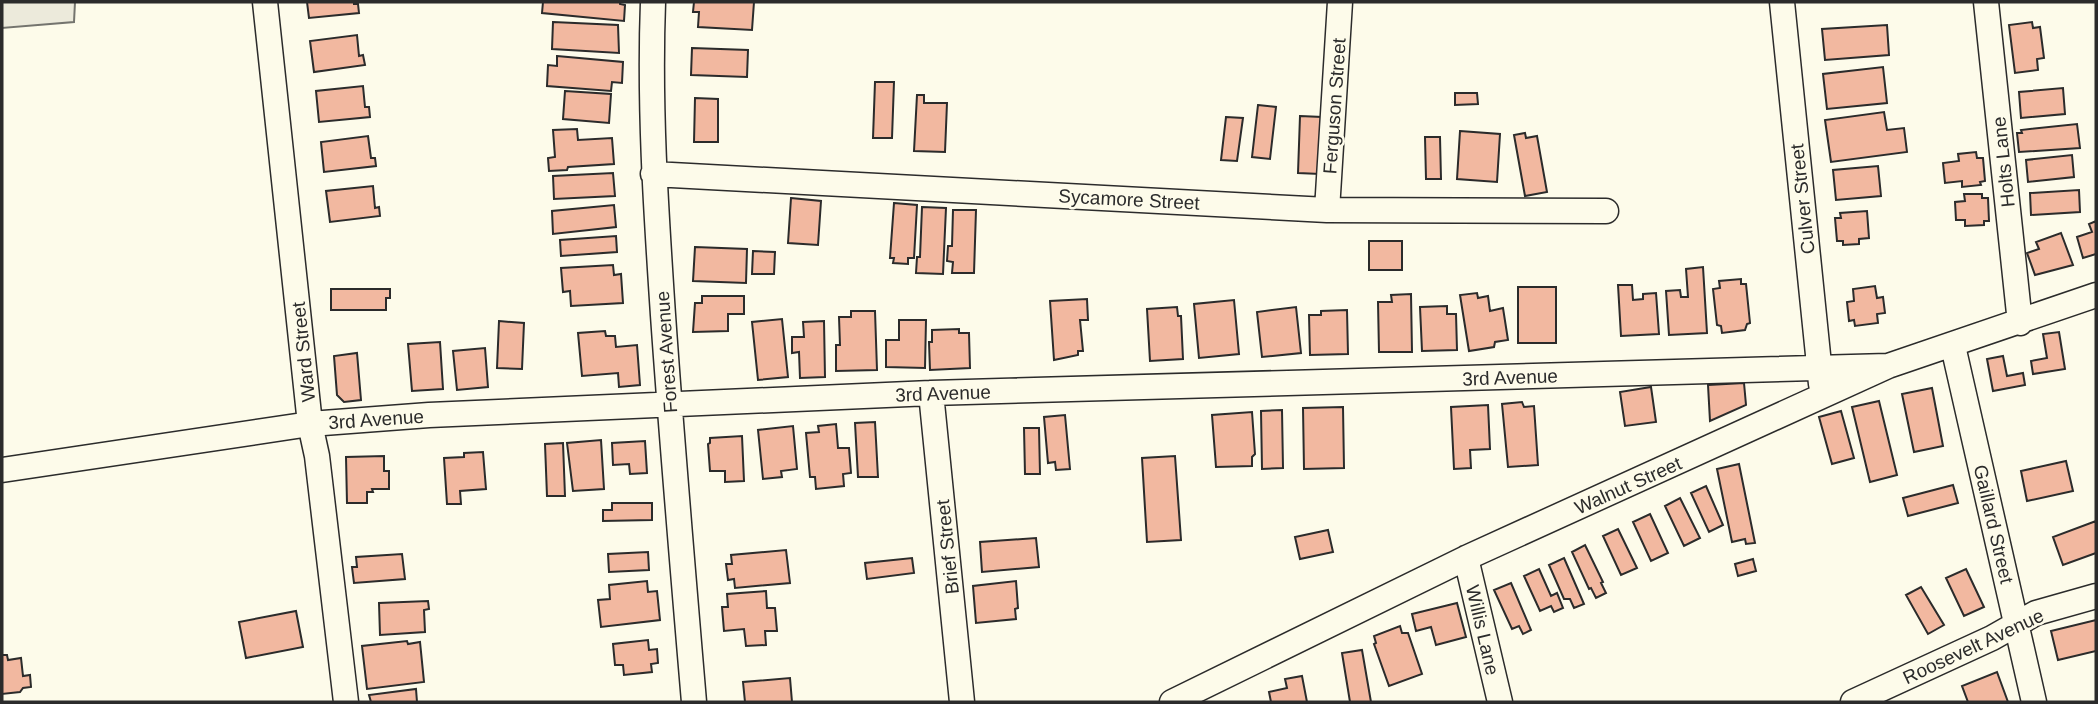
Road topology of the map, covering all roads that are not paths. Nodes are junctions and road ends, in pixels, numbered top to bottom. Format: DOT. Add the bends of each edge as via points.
graph roads {
  1 [pos="265,2"];
  2 [pos="653,2"];
  3 [pos="1340,2"];
  4 [pos="1782,2"];
  5 [pos="1986,2"];
  6 [pos="653,174"];
  7 [pos="1327,210"];
  8 [pos="1606,211"];
  9 [pos="2096,295"];
  10 [pos="2020,323"];
  11 [pos="1953,346"];
  12 [pos="1888,366"];
  13 [pos="1820,368"];
  14 [pos="931,393"];
  15 [pos="1822,396"];
  16 [pos="669,404"];
  17 [pos="310,424"];
  18 [pos="2,470"];
  19 [pos="1466,558"];
  20 [pos="2096,596"];
  21 [pos="2017,624"];
  22 [pos="346,702"];
  23 [pos="694,702"];
  24 [pos="962,702"];
  25 [pos="1172,702"];
  26 [pos="1500,702"];
  27 [pos="1853,702"];
  28 [pos="2034,702"];
  1 -- 17 [label="street, Ward Street"];
  2 -- 6 [label="street, Forest Avenue"];
  3 -- 7 [label="street, Ferguson Street"];
  4 -- 13 [label="street, Culver Street"];
  5 -- 10 [label="street, Holts Lane"];
  6 -- 7 [label="street, Sycamore Street"];
  6 -- 16 [label="street, Forest Avenue"];
  7 -- 8 [label="street, Sycamore Street"];
  9 -- 10 [label="street, Walnut Street"];
  10 -- 11 [label="street, Walnut Street"];
  11 -- 12 [label="street, Walnut Street"];
  11 -- 21 [label="street, Gaillard Street"];
  12 -- 13 [label="street, 3rd Avenue"];
  12 -- 15 [label="street, Walnut Street"];
  13 -- 14 [label="street, 3rd Avenue"];
  13 -- 15 [label="street, Culver Street"];
  14 -- 16 [label="street, 3rd Avenue"];
  14 -- 24 [label="street, Brief Street"];
  15 -- 19 [label="street, Walnut Street"];
  16 -- 17 [label="street, 3rd Avenue"];
  16 -- 23 [label="street, Forest Avenue"];
  17 -- 18 [label="street, 3rd Avenue"];
  17 -- 22 [label="street, Ward Street"];
  19 -- 25 [label="street, Walnut Street"];
  19 -- 26 [label="street, Willis Lane"];
  20 -- 21 [label="street, Roosevelt Avenue" via="2036,613"];
  21 -- 27 [label="street, Roosevelt Avenue"];
  21 -- 28 [label="street, Gaillard Street"];
}
